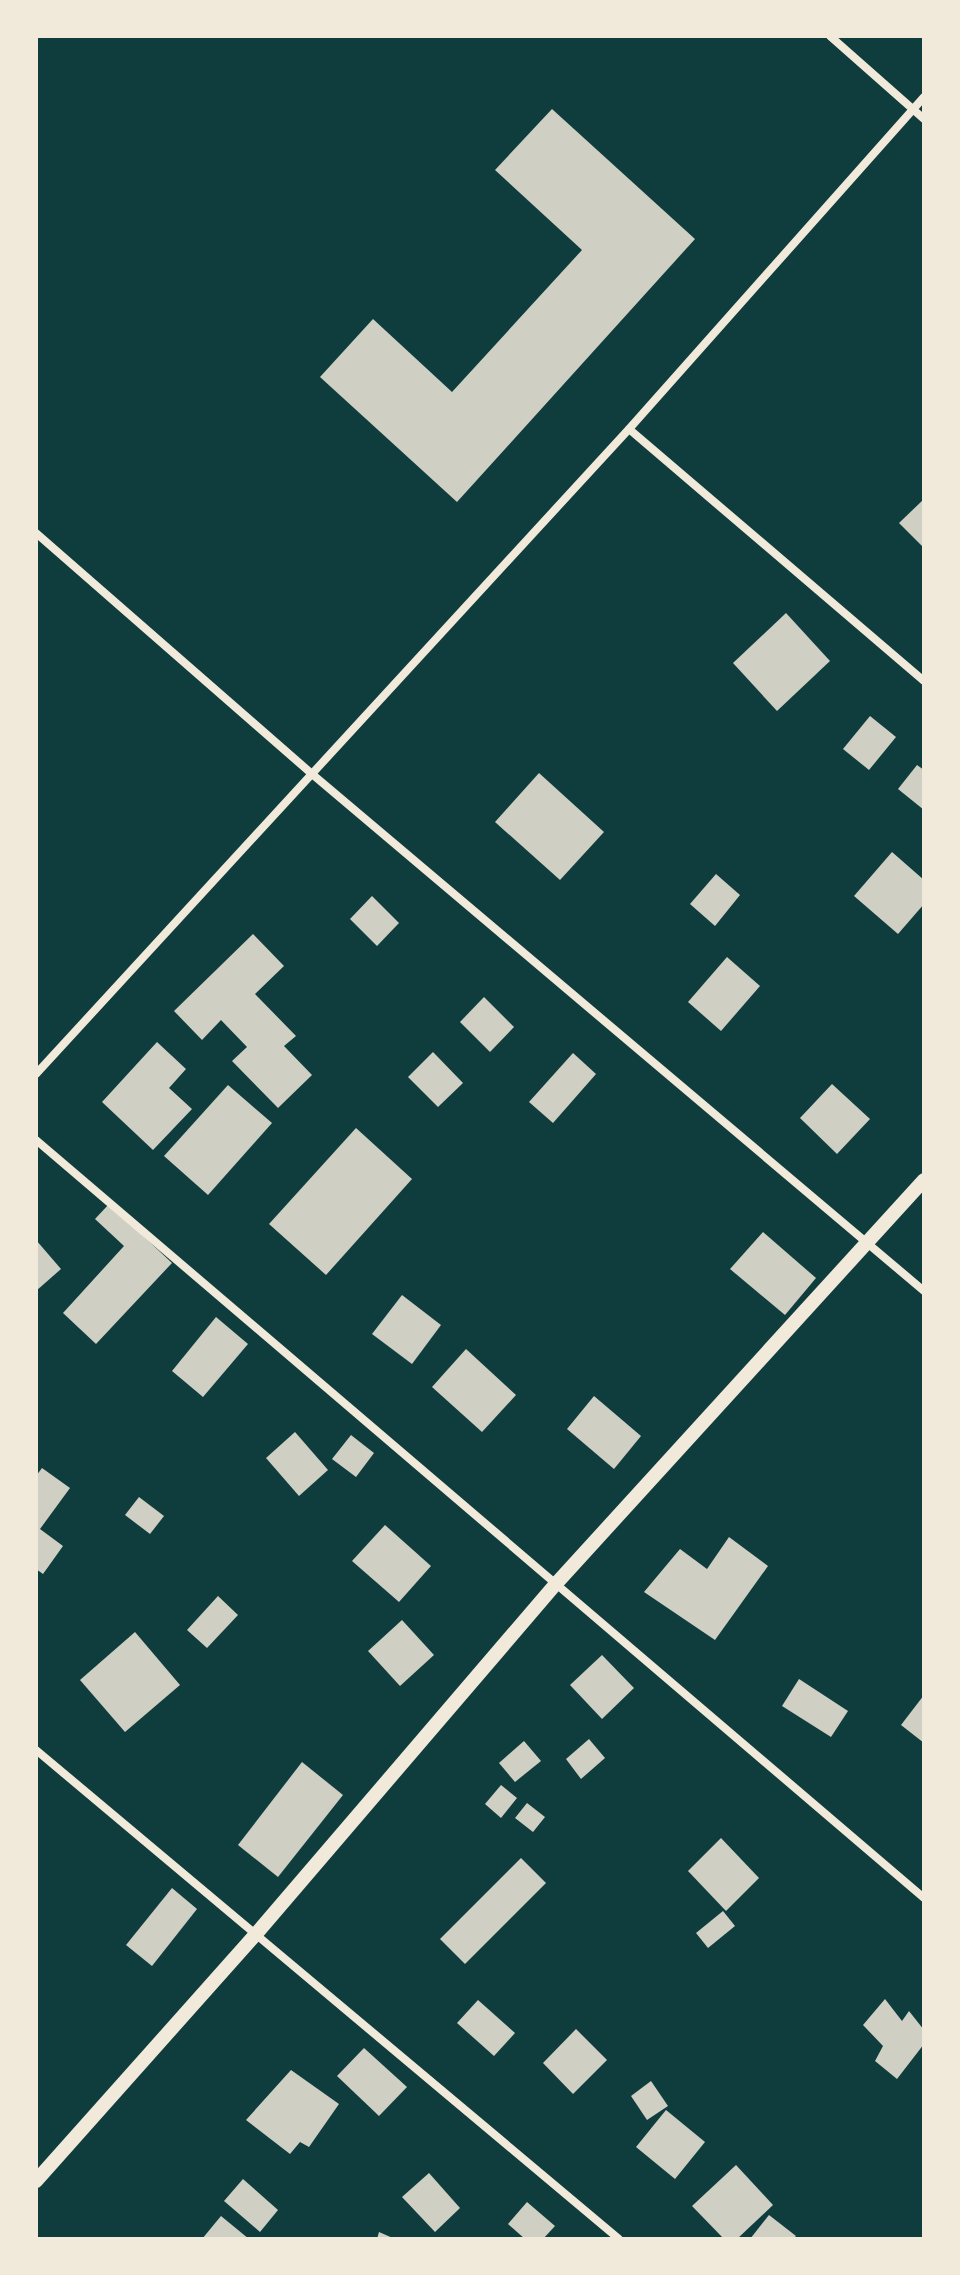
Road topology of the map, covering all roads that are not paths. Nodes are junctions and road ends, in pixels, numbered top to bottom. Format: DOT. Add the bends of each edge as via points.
graph roads {
  1 [pos="830,36"];
  2 [pos="924,97"];
  3 [pos="913,110"];
  4 [pos="924,119"];
  5 [pos="629,429"];
  6 [pos="36,533"];
  7 [pos="924,681"];
  8 [pos="312,774"];
  9 [pos="36,1074"];
  10 [pos="36,1140"];
  11 [pos="924,1180"];
  12 [pos="869,1243"];
  13 [pos="924,1291"];
  14 [pos="554,1586"];
  15 [pos="36,1750"];
  16 [pos="924,1898"];
  17 [pos="256,1934"];
  18 [pos="36,2181"];
  19 [pos="619,2239"];
  1 -- 3 [label="street"];
  2 -- 3 [label="street"];
  3 -- 4 [label="street"];
  3 -- 5 [label="street"];
  5 -- 7 [label="street"];
  5 -- 8 [label="street"];
  6 -- 8 [label="street"];
  8 -- 9 [label="street"];
  8 -- 12 [label="street"];
  10 -- 14 [label="street"];
  11 -- 12 [label="street"];
  12 -- 13 [label="street"];
  12 -- 14 [label="street"];
  14 -- 16 [label="street"];
  14 -- 17 [label="street"];
  15 -- 17 [label="street"];
  17 -- 18 [label="street"];
  17 -- 19 [label="street"];
}
